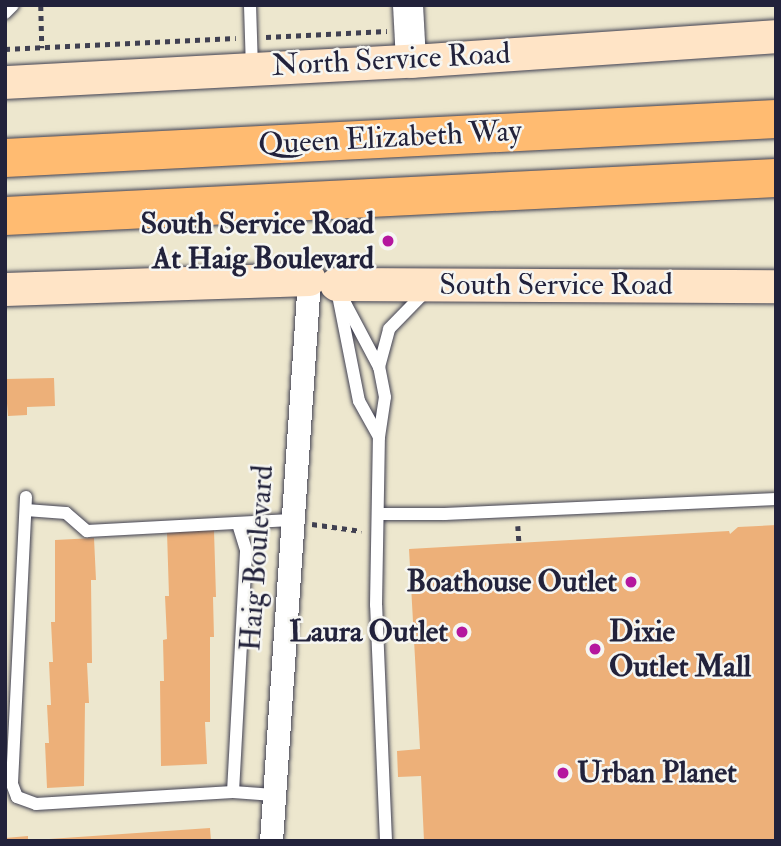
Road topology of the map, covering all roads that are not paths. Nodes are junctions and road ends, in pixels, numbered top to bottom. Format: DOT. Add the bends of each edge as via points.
graph roads {
  1 [pos="13,5"];
  2 [pos="250,5"];
  3 [pos="408,5"];
  4 [pos="5,13"];
  5 [pos="776,36"];
  6 [pos="411,61"];
  7 [pos="252,68"];
  8 [pos="5,82"];
  9 [pos="776,119"];
  10 [pos="5,158"];
  11 [pos="776,178"];
  12 [pos="5,216"];
  13 [pos="322,282"];
  14 [pos="430,286"];
  15 [pos="776,286"];
  16 [pos="5,289"];
  17 [pos="379,367"];
  18 [pos="379,437"];
  19 [pos="776,499"];
  20 [pos="378,514"];
  21 [pos="290,520"];
  22 [pos="238,523"];
  23 [pos="233,792"];
  24 [pos="274,795"];
  25 [pos="271,841"];
  26 [pos="386,841"];
  1 -- 4 [label="lane"];
  2 -- 7 [label="lane"];
  3 -- 6 [label="street"];
  5 -- 6 [label="main road, North Service Road"];
  6 -- 7 [label="main road, North Service Road"];
  7 -- 8 [label="main road, North Service Road"];
  9 -- 10 [label="highway, Queen Elizabeth Way"];
  11 -- 12 [label="highway, Queen Elizabeth Way"];
  13 -- 14 [label="main road, South Service Road"];
  13 -- 16 [label="main road, South Service Road"];
  13 -- 17 [label="lane"];
  13 -- 18 [label="lane" via="359,401"];
  13 -- 21 [label="street, Haig Boulevard"];
  14 -- 15 [label="main road, South Service Road"];
  14 -- 17 [label="lane" via="389,329"];
  17 -- 18 [label="lane" via="385,397"];
  18 -- 20 [label="lane"];
  19 -- 20 [label="lane"];
  20 -- 26 [label="lane" via="376,605"];
  21 -- 22 [label="lane"];
  21 -- 24 [label="street, Haig Boulevard"];
  22 -- 23 [label="lane" via="246,550"];
  22 -- 23 [label="lane" via="87,531 66,513 26,503 12,784 17,797 36,804"];
  23 -- 24 [label="lane"];
  24 -- 25 [label="street, Haig Boulevard"];
}
